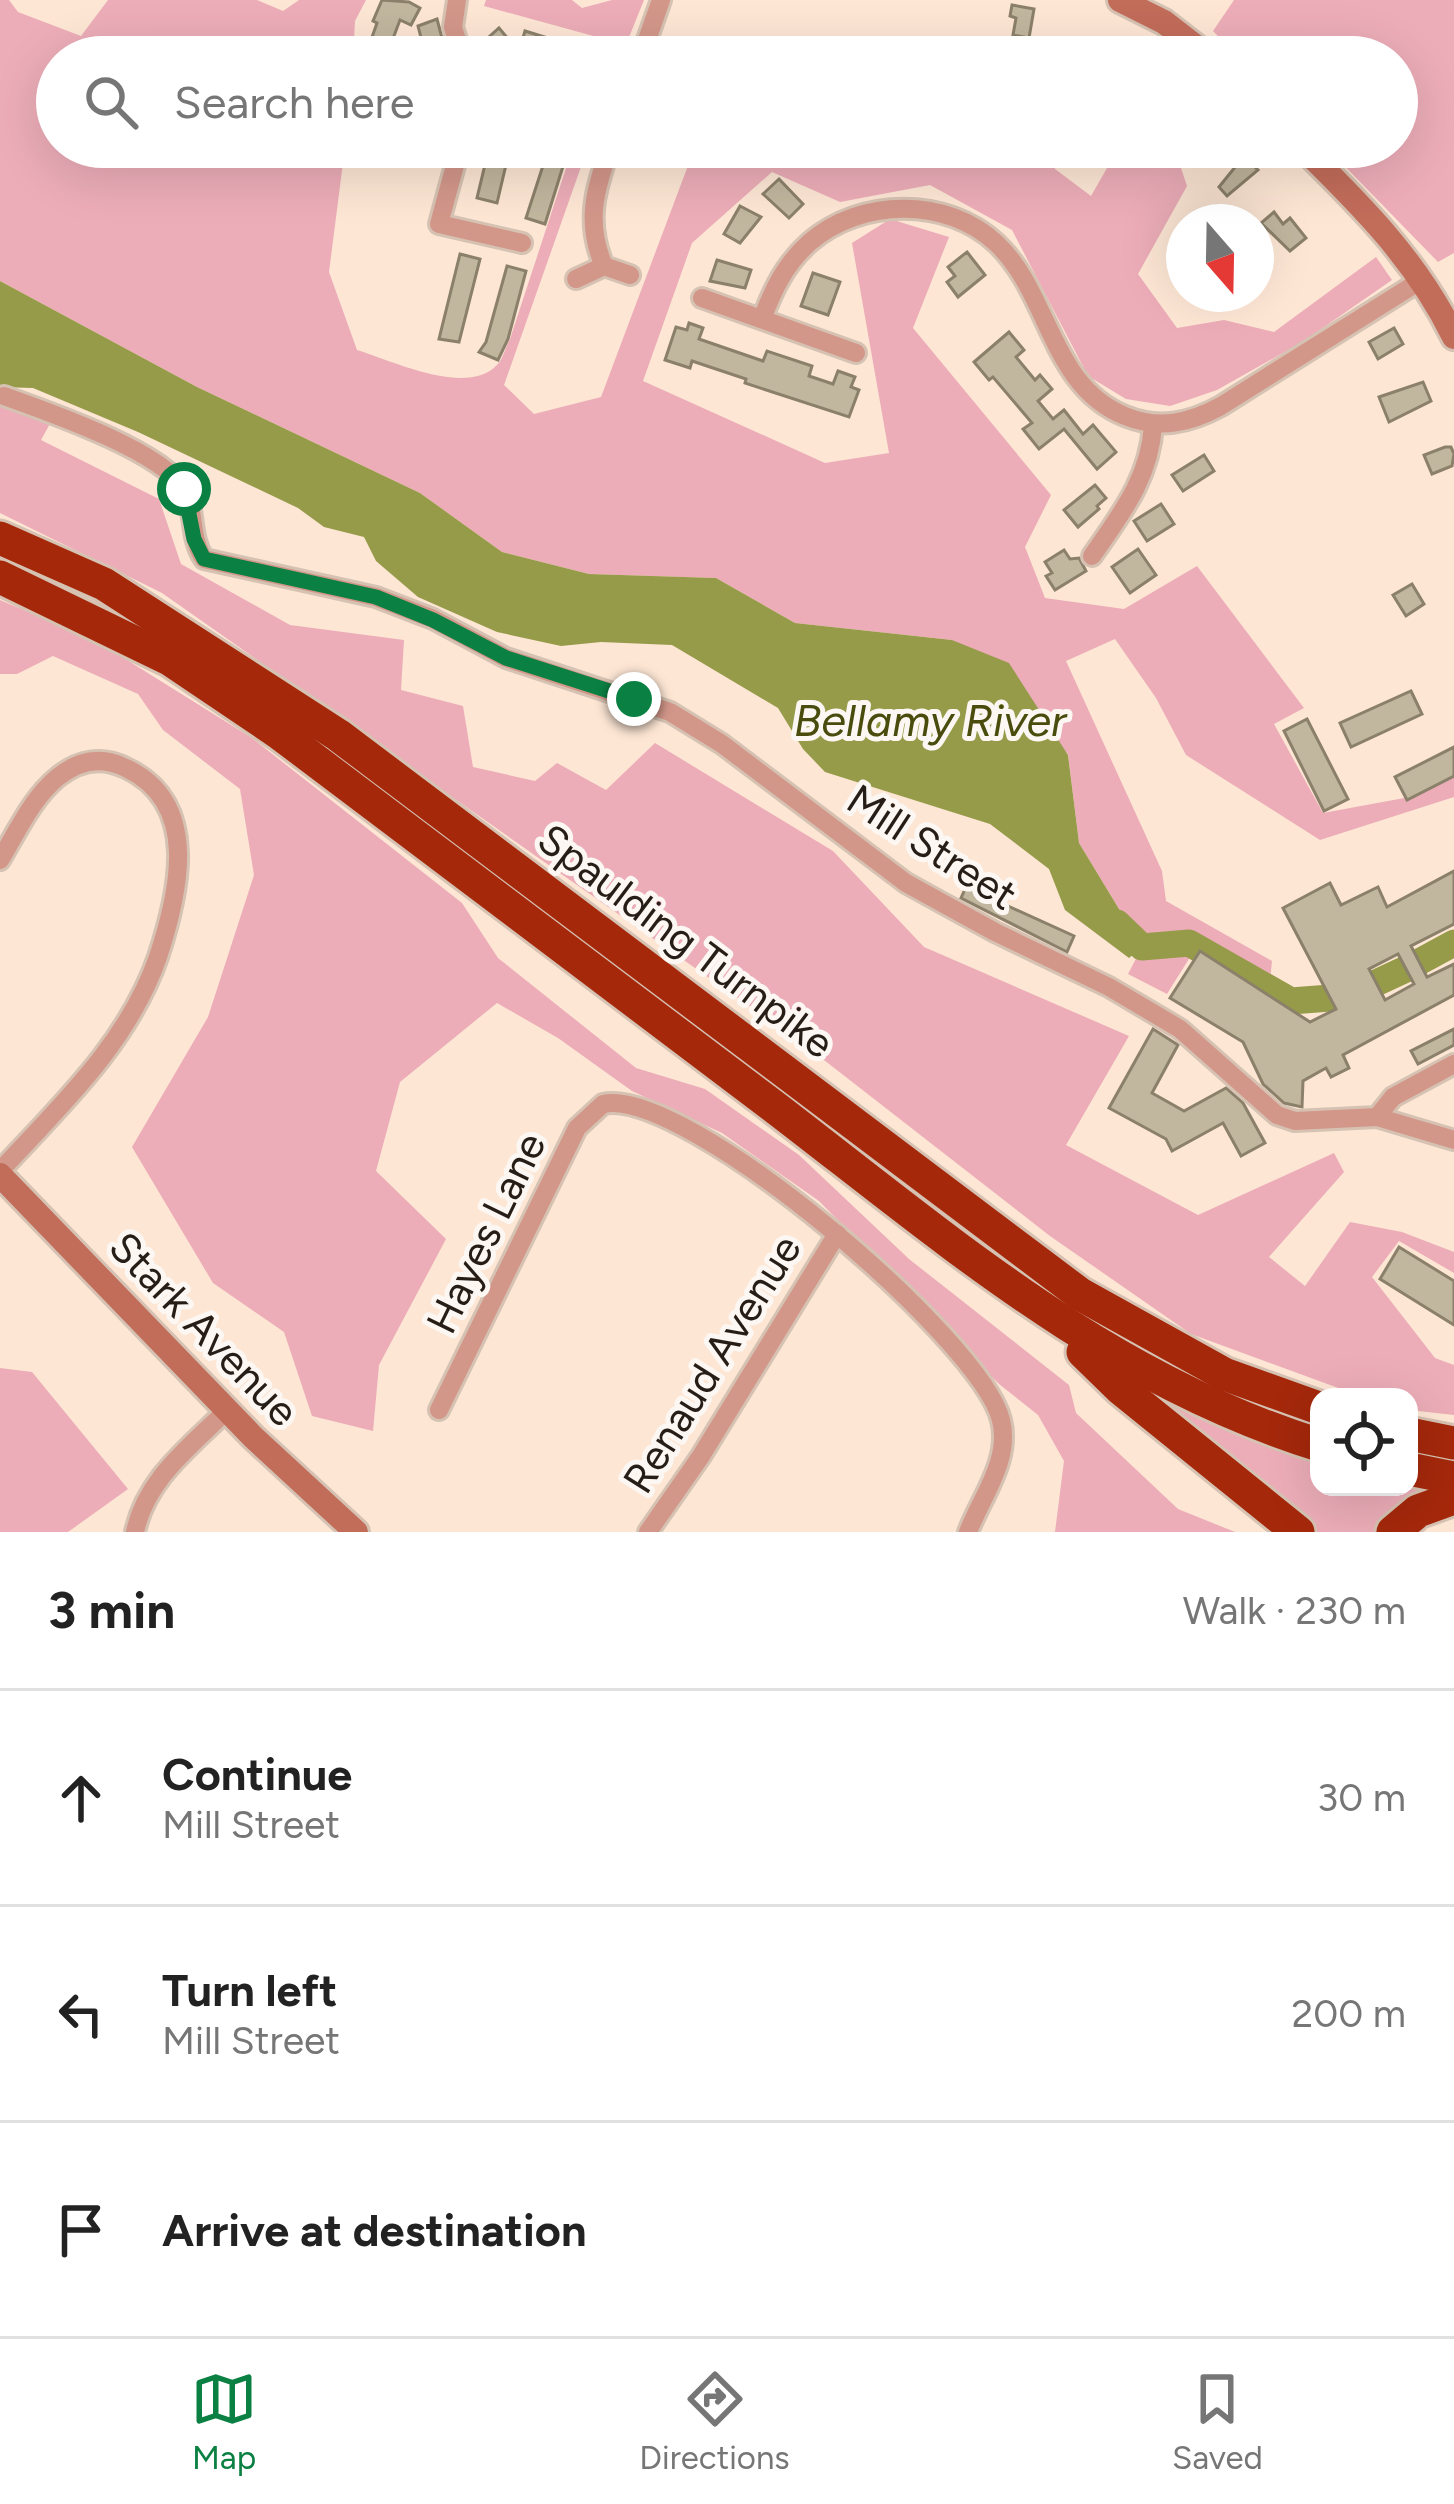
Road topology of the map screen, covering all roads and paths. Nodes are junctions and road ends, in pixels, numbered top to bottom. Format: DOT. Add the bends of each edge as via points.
graph roads {
  1 [pos="457,0"];
  2 [pos="661,0"];
  3 [pos="1120,0"];
  4 [pos="456,36"];
  5 [pos="648,36"];
  6 [pos="1182,36"];
  7 [pos="454,168"];
  8 [pos="604,168"];
  9 [pos="1323,168"];
  10 [pos="522,243"];
  11 [pos="604,266"];
  12 [pos="630,275"];
  13 [pos="576,279"];
  14 [pos="1423,280"];
  15 [pos="702,298"];
  16 [pos="762,320"];
  17 [pos="1454,337"];
  18 [pos="856,353"];
  19 [pos="4,396"];
  20 [pos="1153,425"];
  21 [pos="0,538"];
  22 [pos="1092,556"];
  23 [pos="0,577"];
  24 [pos="0,860"];
  25 [pos="1454,1064"];
  26 [pos="1376,1117"];
  27 [pos="1454,1140"];
  28 [pos="0,1173"];
  29 [pos="838,1234"];
  30 [pos="1033,1303"];
  31 [pos="1310,1405"];
  32 [pos="227,1410"];
  33 [pos="440,1410"];
  34 [pos="1418,1436"];
  35 [pos="1310,1441"];
  36 [pos="1454,1444"];
  37 [pos="1418,1471"];
  38 [pos="1454,1478"];
  39 [pos="1454,1498"];
  40 [pos="135,1532"];
  41 [pos="356,1532"];
  42 [pos="648,1532"];
  43 [pos="968,1532"];
  44 [pos="1298,1532"];
  45 [pos="1393,1532"];
  1 -- 4 [label="street"];
  2 -- 5 [label="street"];
  3 -- 6 [label="main road"];
  7 -- 10 [label="street" via="439,224"];
  8 -- 11 [label="street" via="591,212"];
  9 -- 14 [label="main road"];
  11 -- 12 [label="street"];
  11 -- 13 [label="street"];
  14 -- 17 [label="main road"];
  14 -- 20 [label="street" via="1204,415"];
  15 -- 16 [label="street"];
  16 -- 18 [label="street"];
  16 -- 20 [label="street" via="776,283 824,232 876,212 935,211 970,224 1004,251 1092,397"];
  19 -- 26 [label="street, Mill Street" via="165,470 184,489 204,559 376,597 506,658 670,712 906,883 1180,1029 1276,1115"];
  20 -- 22 [label="street" via="1140,483"];
  21 -- 31 [label="highway, Spaulding Turnpike" via="104,584 338,735 1080,1294 1224,1374"];
  23 -- 30 [label="highway, Spaulding Turnpike" via="172,660 280,733"];
  24 -- 28 [label="street" via="44,790 91,760 111,761 157,789 179,837 163,939 136,1006 100,1061"];
  25 -- 26 [label="street" via="1393,1097"];
  26 -- 27 [label="street"];
  28 -- 32 [label="main road, Stark Avenue"];
  29 -- 33 [label="street, Hayes Lane" via="775,1183 639,1105 593,1109"];
  29 -- 42 [label="street, Renaud Avenue"];
  29 -- 43 [label="street" via="975,1371 995,1402 1004,1440"];
  30 -- 35 [label="highway, Spaulding Turnpike" via="1154,1378"];
  30 -- 44 [label="highway" via="1121,1389"];
  32 -- 40 [label="street" via="157,1480"];
  32 -- 41 [label="main road, Stark Avenue"];
  34 -- 36 [label="highway"];
  37 -- 38 [label="highway"];
  39 -- 45 [label="highway" via="1418,1511"];
}
